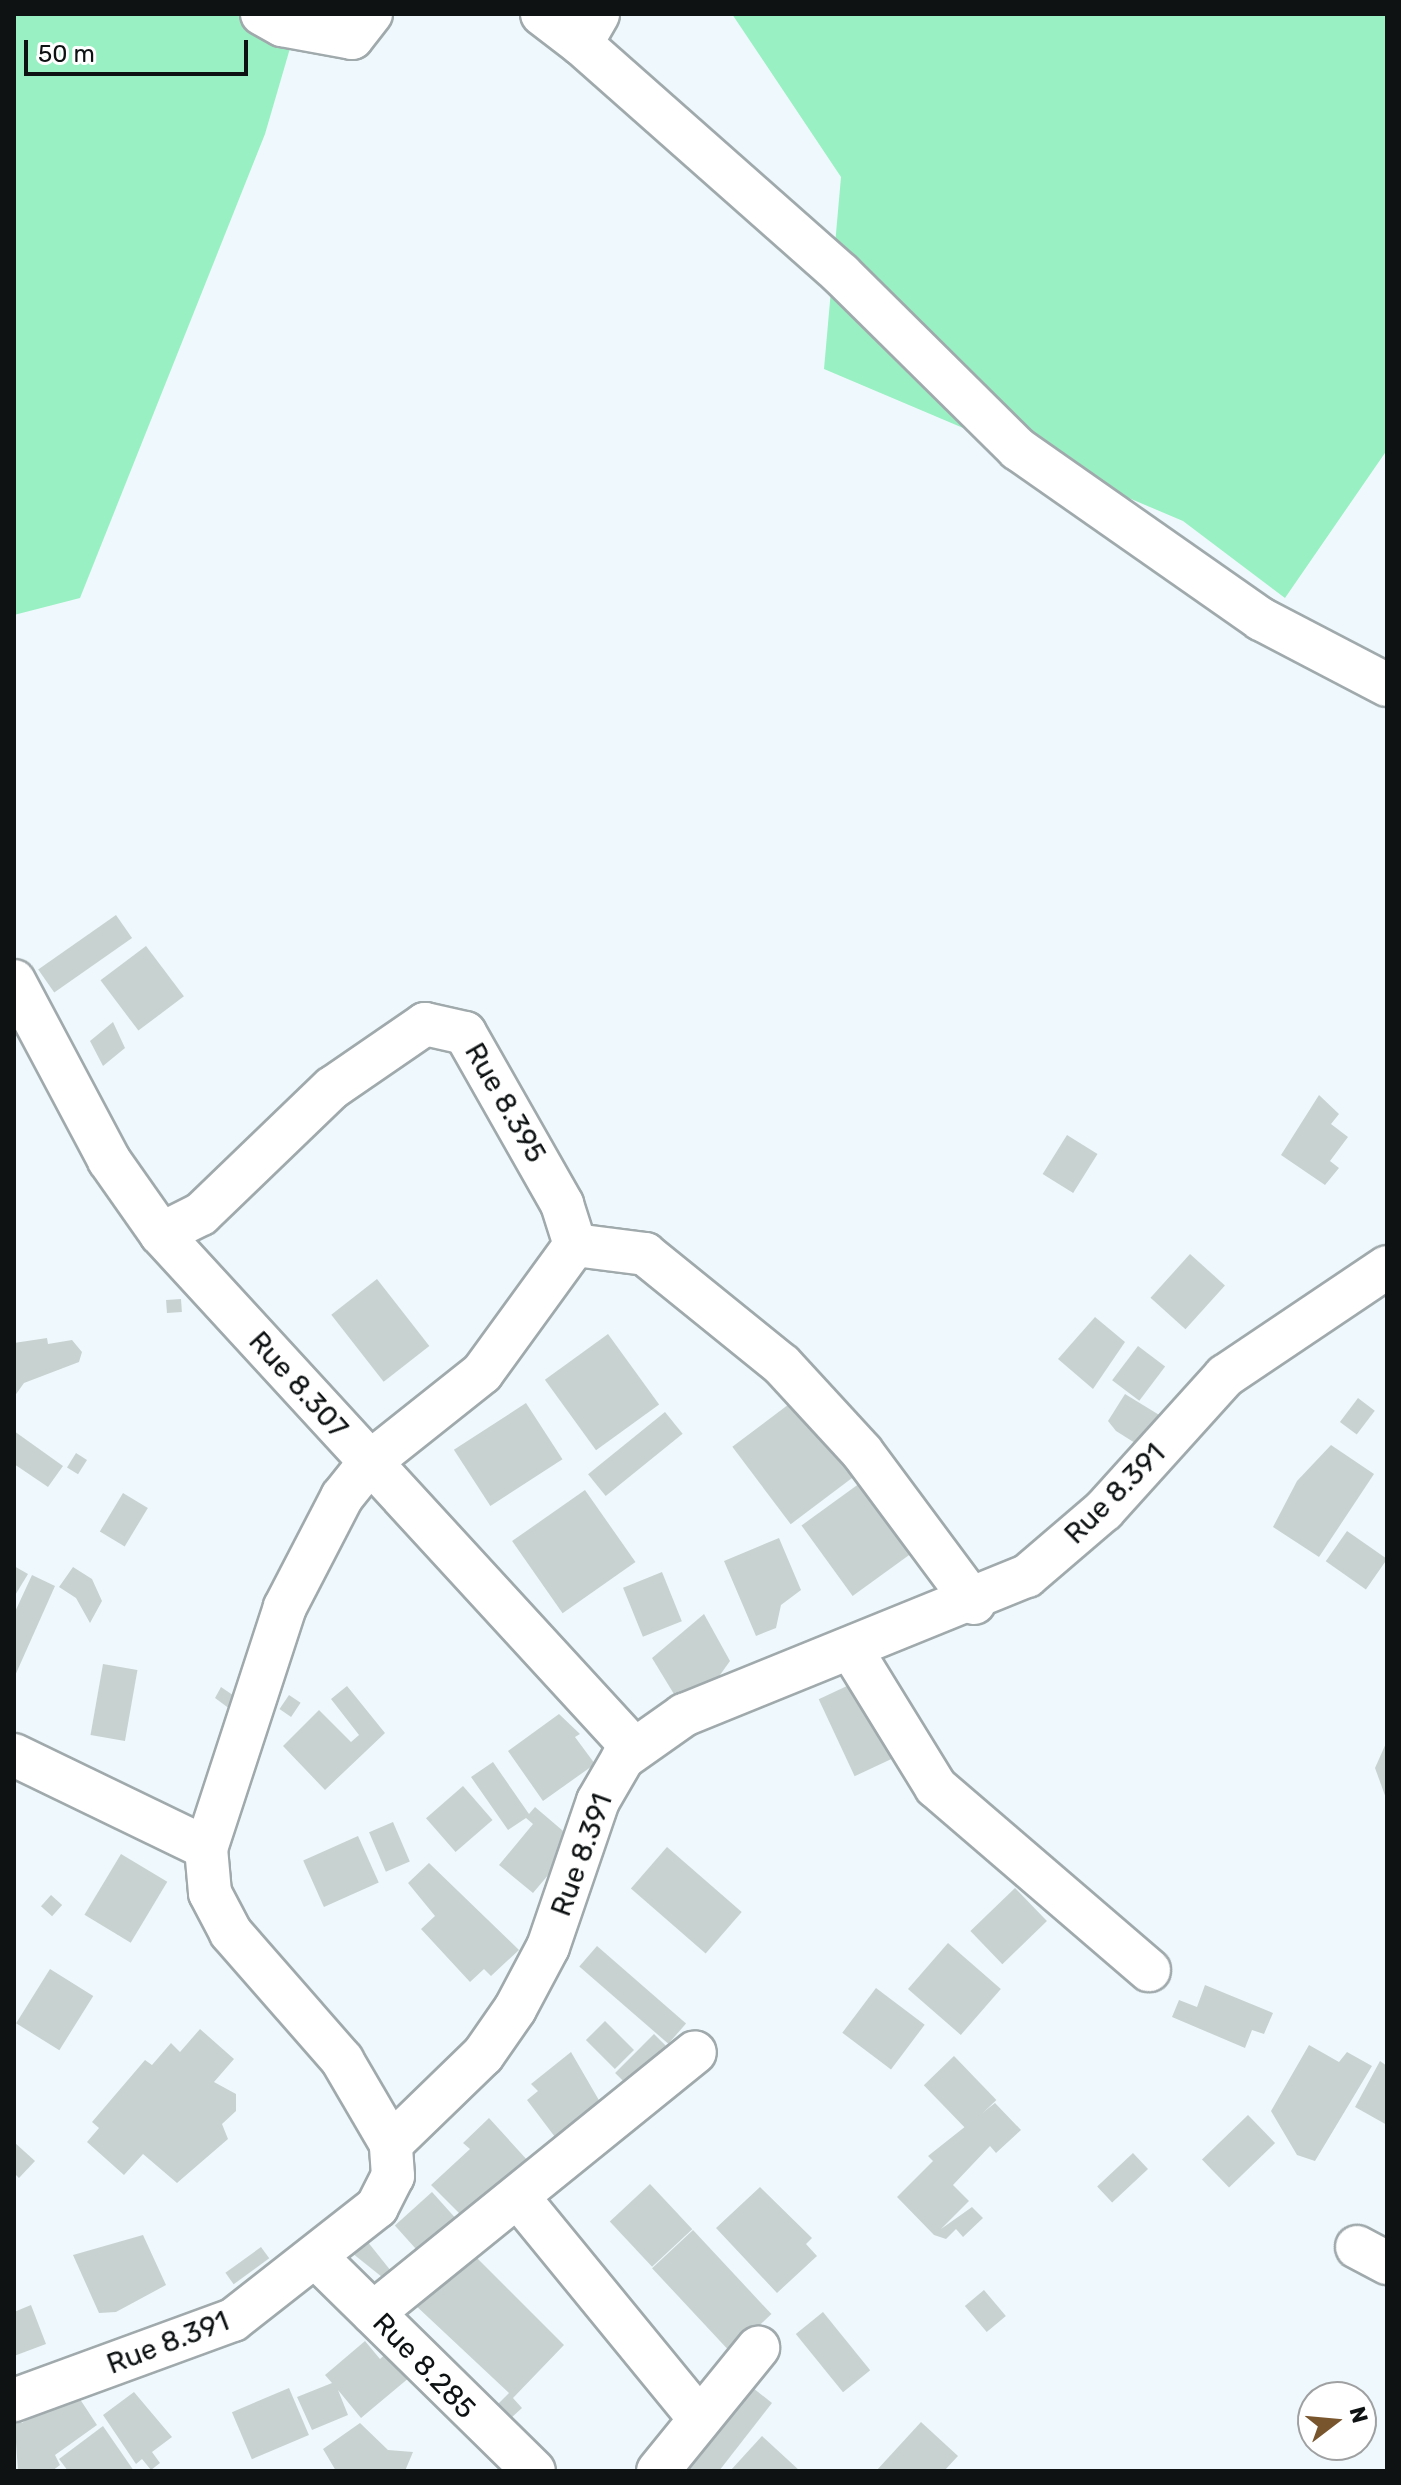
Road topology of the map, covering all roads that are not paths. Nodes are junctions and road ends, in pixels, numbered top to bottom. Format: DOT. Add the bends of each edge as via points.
graph roads {
  1 [pos="262,14"];
  2 [pos="371,14"];
  3 [pos="542,14"];
  4 [pos="590,29"];
  5 [pos="1387,685"];
  6 [pos="14,981"];
  7 [pos="161,1234"];
  8 [pos="575,1245"];
  9 [pos="1387,1267"];
  10 [pos="370,1462"];
  11 [pos="974,1603"];
  12 [pos="851,1649"];
  13 [pos="634,1749"];
  14 [pos="14,1755"];
  15 [pos="206,1848"];
  16 [pos="1149,1970"];
  17 [pos="695,2052"];
  18 [pos="391,2144"];
  19 [pos="518,2197"];
  20 [pos="317,2258"];
  21 [pos="373,2313"];
  22 [pos="758,2348"];
  23 [pos="14,2400"];
  24 [pos="699,2418"];
  25 [pos="534,2471"];
  26 [pos="658,2471"];
  1 -- 2 [label="street" via="282,25 352,38"];
  3 -- 4 [label="street"];
  4 -- 5 [label="street" via="1018,449 1261,619"];
  6 -- 7 [label="street, Rue 8.307" via="109,1160"];
  7 -- 8 [label="street, Rue 8.395" via="201,1214 332,1088 425,1024 465,1033 548,1177"];
  7 -- 10 [label="street, Rue 8.307"];
  8 -- 10 [label="street" via="482,1373"];
  8 -- 11 [label="street" via="645,1254 782,1365 862,1452"];
  9 -- 11 [label="street, Rue 8.391" via="1225,1376 1069,1542 1027,1576"];
  10 -- 13 [label="street, Rue 8.307"];
  10 -- 15 [label="street" via="342,1497 285,1607"];
  11 -- 12 [label="street, Rue 8.391"];
  12 -- 13 [label="street, Rue 8.391" via="684,1715"];
  12 -- 16 [label="street" via="936,1787"];
  13 -- 18 [label="street, Rue 8.391" via="598,1801 554,1934 515,2009 483,2055"];
  14 -- 15 [label="street"];
  15 -- 18 [label="street" via="210,1893 231,1933 342,2060 377,2109"];
  17 -- 19 [label="street"];
  18 -- 20 [label="street, Rue 8.391" via="393,2176 377,2207"];
  19 -- 21 [label="street"];
  19 -- 24 [label="street"];
  20 -- 21 [label="street, Rue 8.285"];
  20 -- 23 [label="street, Rue 8.391" via="259,2304 205,2333"];
  21 -- 25 [label="street, Rue 8.285"];
  22 -- 24 [label="street"];
  24 -- 26 [label="street"];
}
